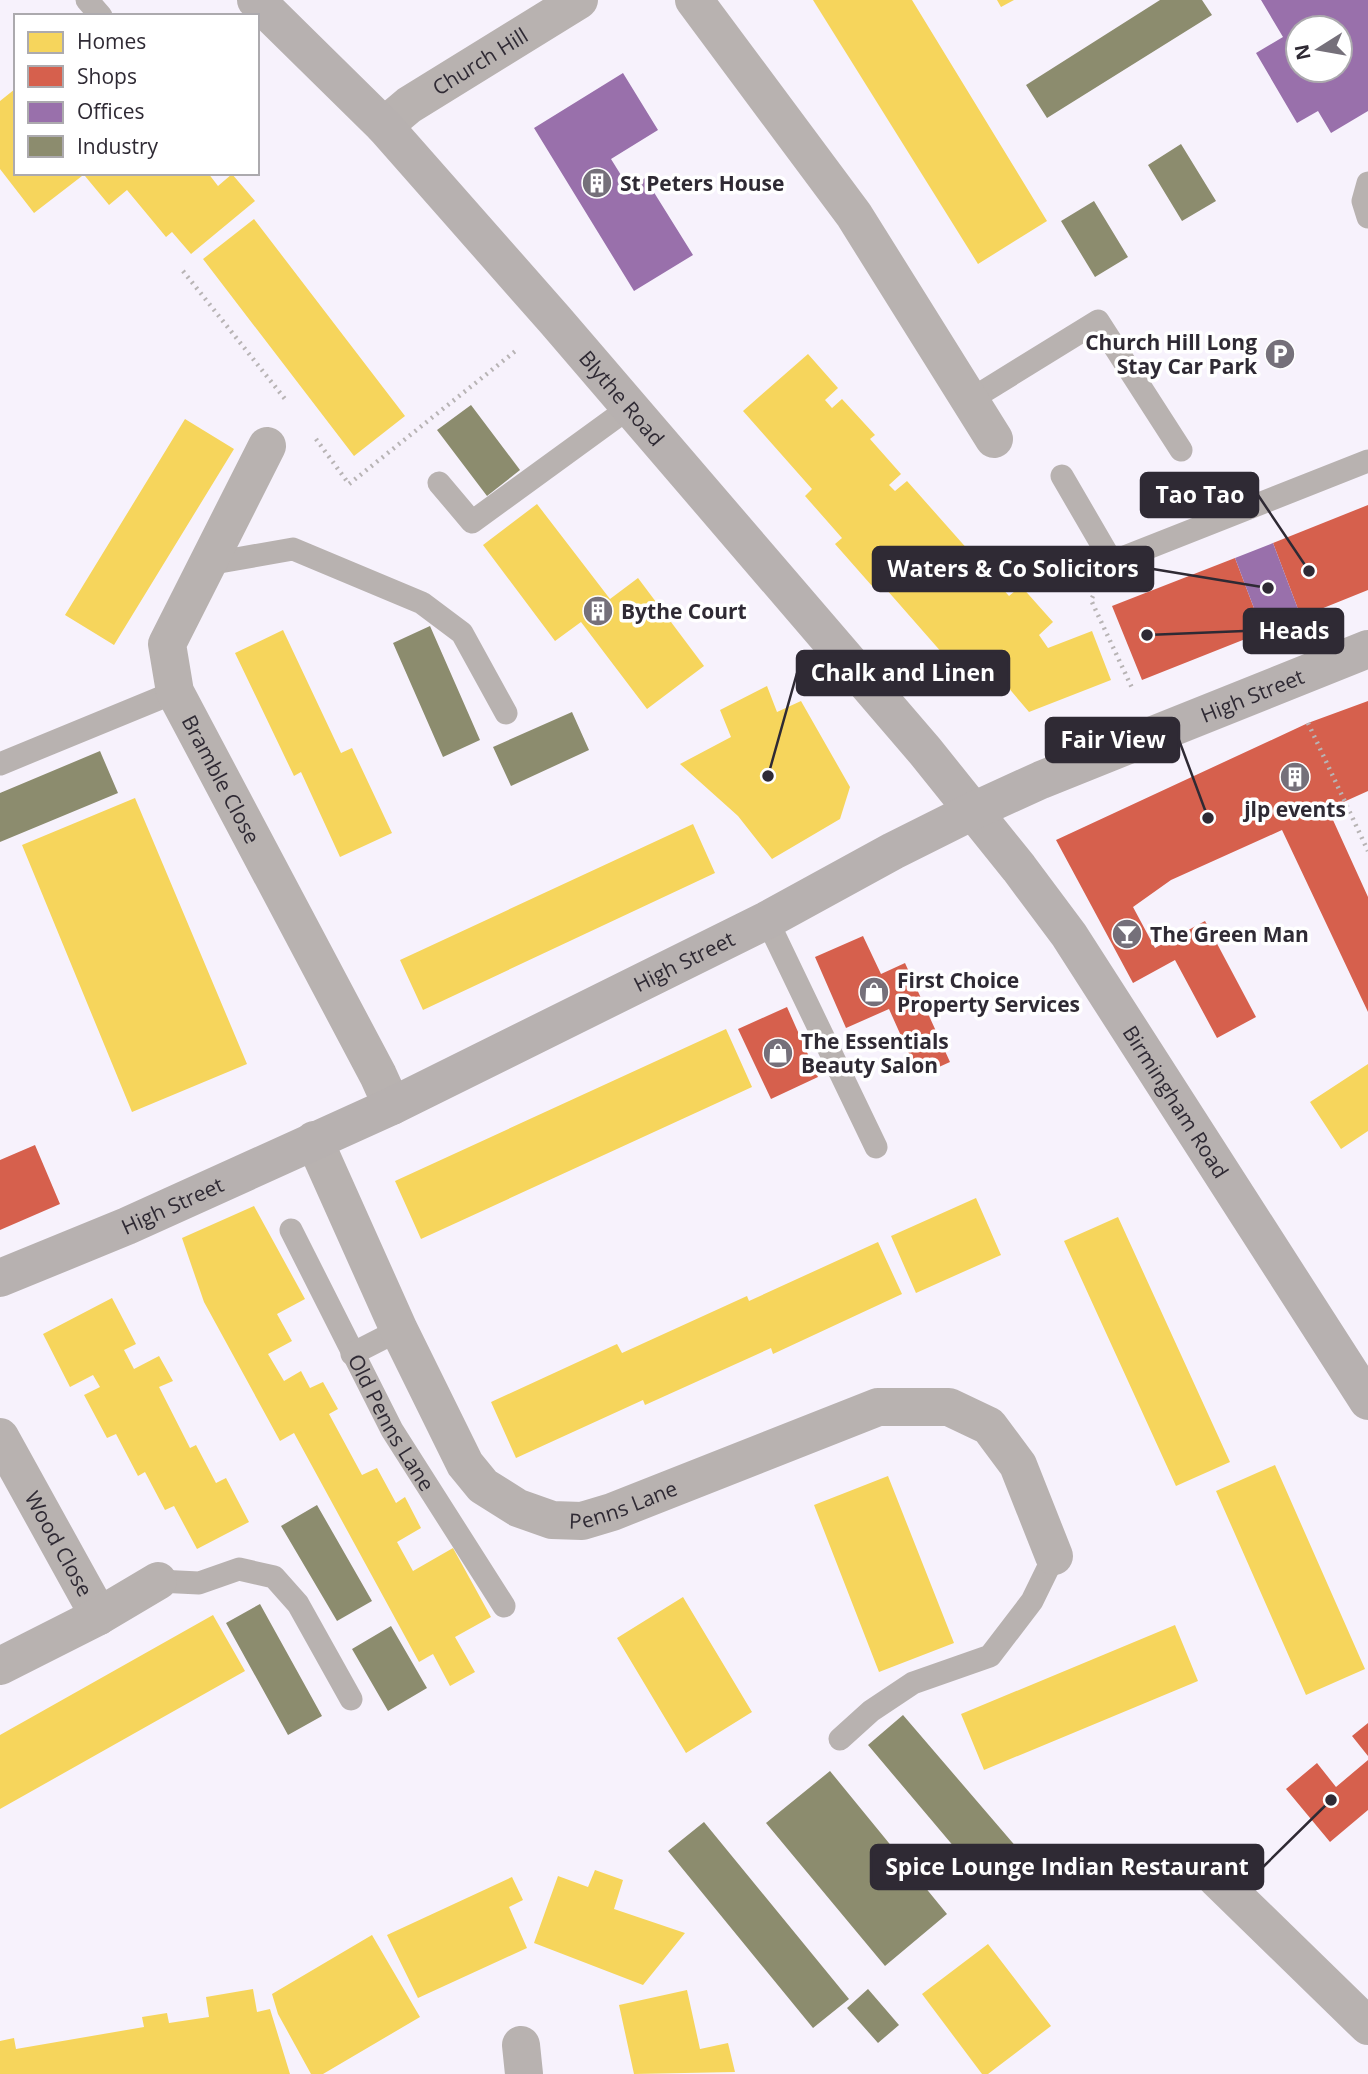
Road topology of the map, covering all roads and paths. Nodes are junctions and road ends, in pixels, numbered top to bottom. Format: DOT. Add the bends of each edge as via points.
graph roads {
  1 [pos="87,0"];
  2 [pos="256,0"];
  3 [pos="579,0"];
  4 [pos="694,0"];
  5 [pos="99,14"];
  6 [pos="384,126"];
  7 [pos="1368,183"];
  8 [pos="1368,217"];
  9 [pos="183,271"];
  10 [pos="555,320"];
  11 [pos="285,400"];
  12 [pos="970,400"];
  13 [pos="631,407"];
  14 [pos="310,431"];
  15 [pos="994,439"];
  16 [pos="267,446"];
  17 [pos="1181,450"];
  18 [pos="1368,461"];
  19 [pos="1062,476"];
  20 [pos="439,483"];
  21 [pos="208,564"];
  22 [pos="1091,600"];
  23 [pos="1368,649"];
  24 [pos="1294,679"];
  25 [pos="1129,681"];
  26 [pos="175,692"];
  27 [pos="506,713"];
  28 [pos="0,764"];
  29 [pos="973,811"];
  30 [pos="1368,851"];
  31 [pos="767,920"];
  32 [pos="392,1106"];
  33 [pos="314,1140"];
  34 [pos="876,1147"];
  35 [pos="291,1230"];
  36 [pos="0,1278"];
  37 [pos="399,1330"];
  38 [pos="352,1354"];
  39 [pos="1368,1401"];
  40 [pos="0,1437"];
  41 [pos="1054,1556"];
  42 [pos="158,1580"];
  43 [pos="504,1606"];
  44 [pos="99,1616"];
  45 [pos="0,1666"];
  46 [pos="351,1699"];
  47 [pos="840,1739"];
  48 [pos="1217,1879"];
  49 [pos="1368,2026"];
  1 -- 5 [label="lane"];
  2 -- 6 [label="main road, Blythe Road"];
  3 -- 6 [label="street, Church Hill" via="409,105"];
  4 -- 12 [label="street" via="854,215"];
  6 -- 10 [label="main road, Blythe Road"];
  7 -- 8 [label="lane" via="1363,201"];
  9 -- 11 [label="path"];
  10 -- 13 [label="main road, Blythe Road"];
  10 -- 14 [label="path" via="349,484"];
  12 -- 15 [label="street"];
  12 -- 17 [label="lane" via="1098,321"];
  13 -- 20 [label="lane" via="472,522"];
  13 -- 29 [label="main road, Blythe Road"];
  16 -- 21 [label="street, Bramble Close"];
  18 -- 19 [label="lane" via="1112,562"];
  21 -- 26 [label="street, Bramble Close" via="167,644"];
  21 -- 27 [label="lane" via="293,549 422,603 462,633"];
  22 -- 25 [label="path"];
  23 -- 24 [label="main road, High Street"];
  24 -- 29 [label="main road, High Street"];
  24 -- 30 [label="path" via="1308,723"];
  26 -- 28 [label="lane"];
  26 -- 32 [label="street, Bramble Close"];
  29 -- 31 [label="main road, High Street"];
  29 -- 39 [label="main road, Birmingham Road" via="1069,935"];
  31 -- 32 [label="main road, High Street"];
  31 -- 34 [label="lane"];
  32 -- 33 [label="main road, High Street"];
  33 -- 36 [label="main road, High Street"];
  33 -- 37 [label="street, Penns Lane"];
  35 -- 38 [label="lane, Old Penns Lane"];
  37 -- 38 [label="lane"];
  37 -- 41 [label="street, Penns Lane" via="465,1464 483,1486 518,1508 552,1520 582,1521 612,1512 877,1407 949,1407 989,1426 1018,1465"];
  38 -- 43 [label="lane, Old Penns Lane" via="392,1430"];
  40 -- 44 [label="street, Wood Close"];
  41 -- 47 [label="lane" via="1032,1601 990,1656 913,1683"];
  42 -- 44 [label="street, Wood Close"];
  42 -- 46 [label="lane" via="199,1583 239,1569 274,1577 298,1604"];
  44 -- 45 [label="street, Wood Close"];
  48 -- 49 [label="street"];
}
